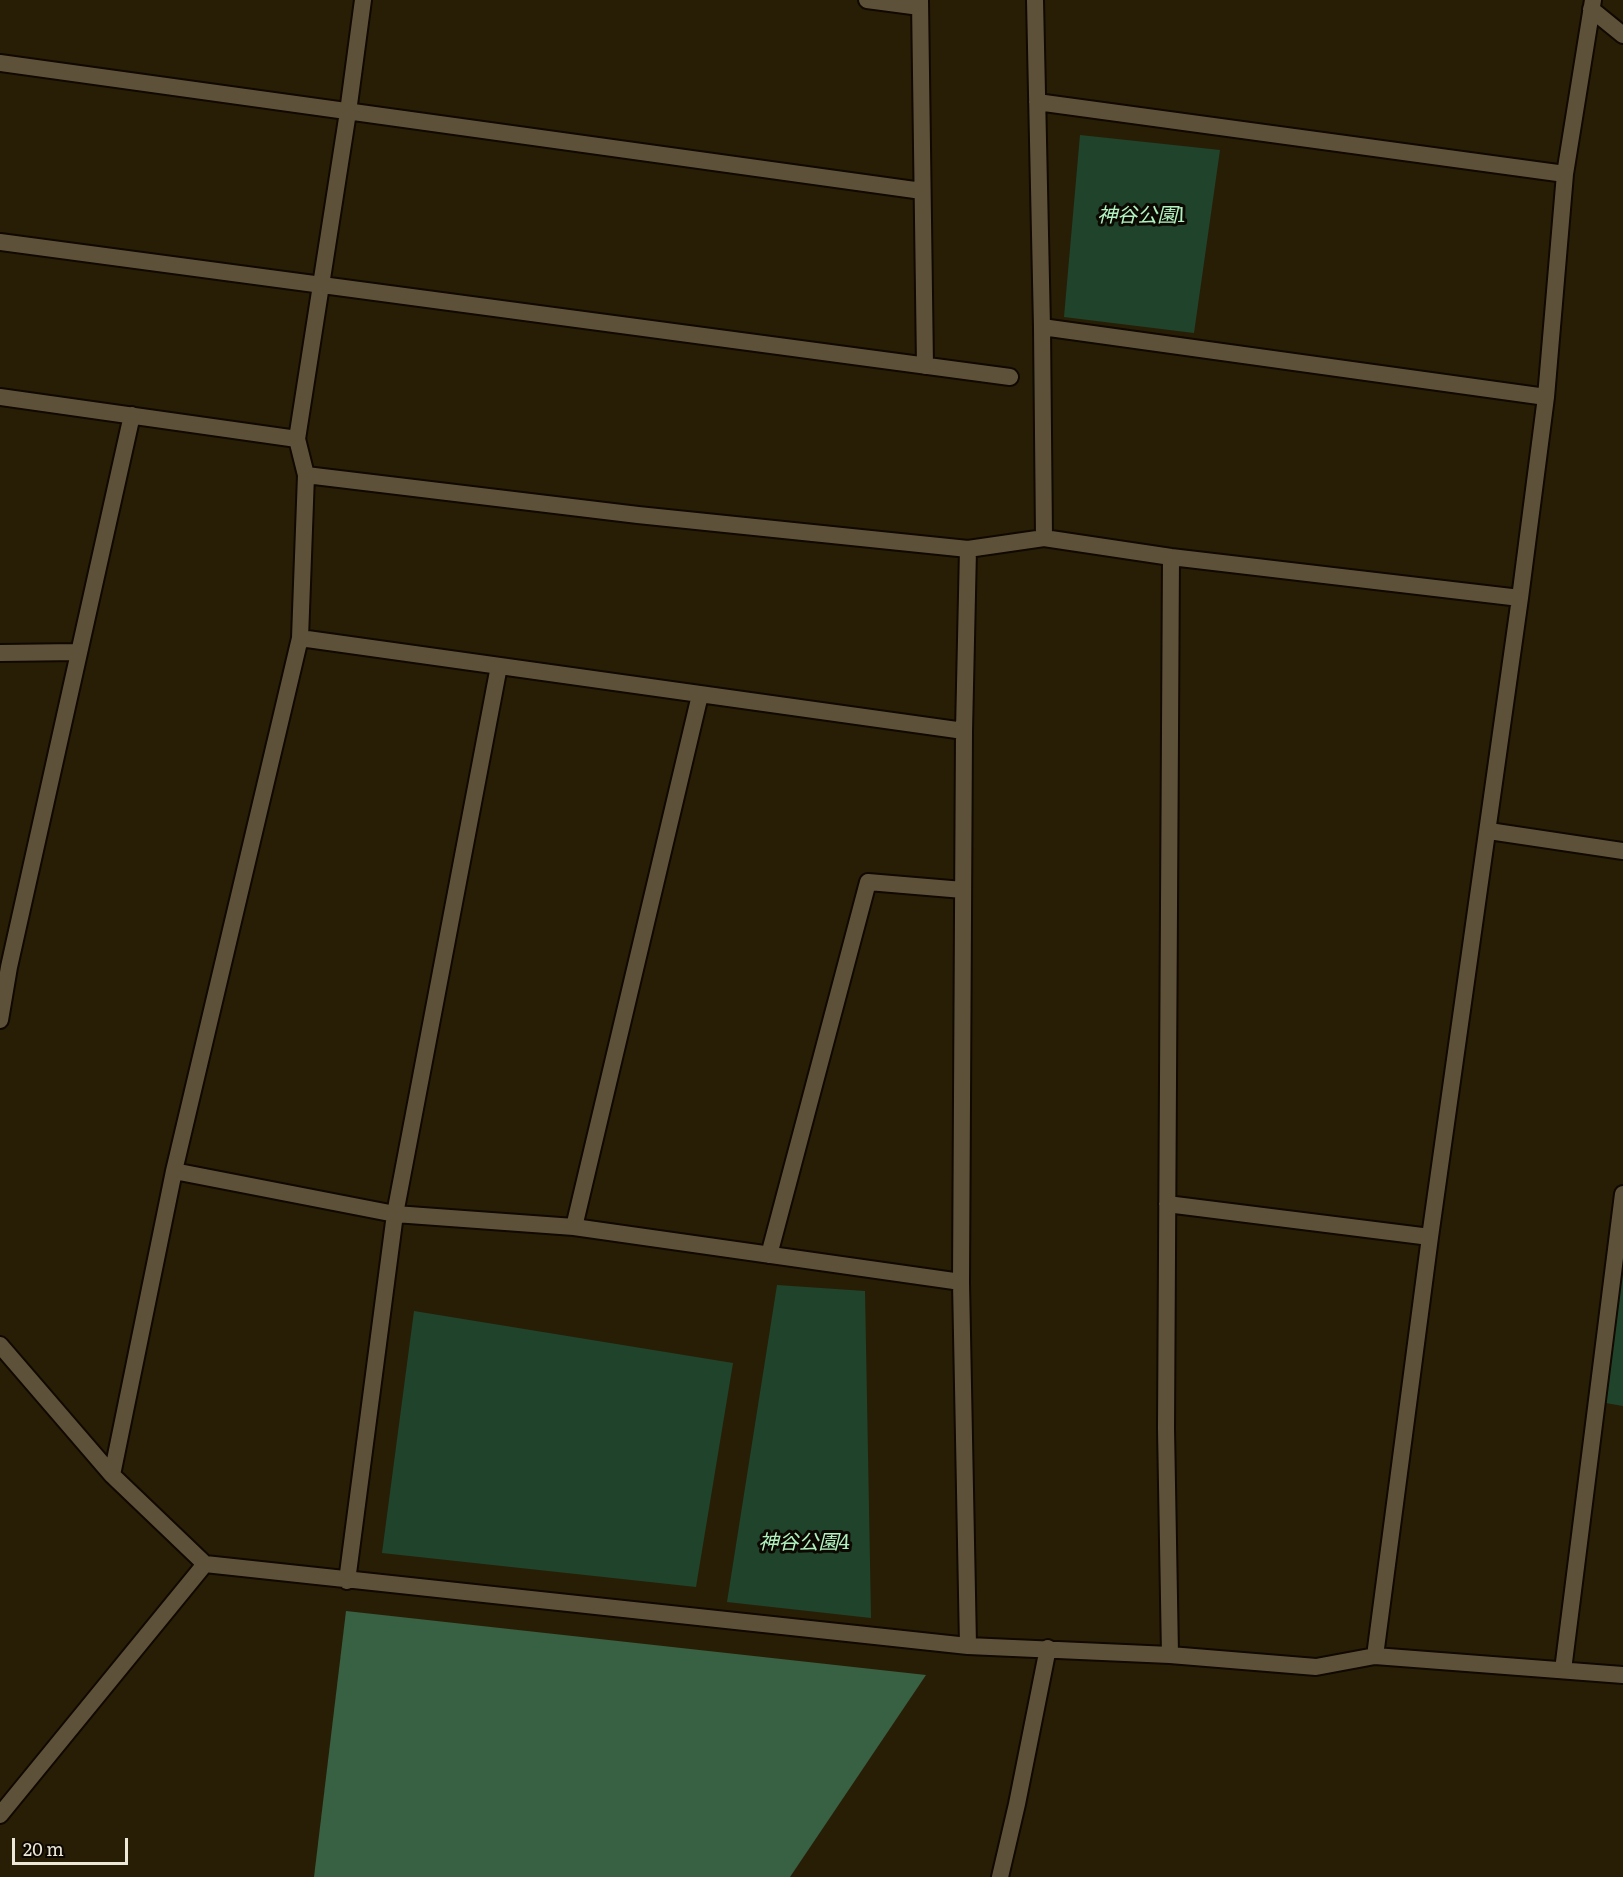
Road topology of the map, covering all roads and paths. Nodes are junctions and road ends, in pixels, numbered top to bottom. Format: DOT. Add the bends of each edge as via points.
graph roads {
  1 [pos="363,0"];
  2 [pos="867,0"];
  3 [pos="1035,0"];
  4 [pos="920,4"];
  5 [pos="1592,5"];
  6 [pos="1623,35"];
  7 [pos="0,63"];
  8 [pos="1037,102"];
  9 [pos="348,112"];
  10 [pos="1565,174"];
  11 [pos="922,190"];
  12 [pos="0,242"];
  13 [pos="321,286"];
  14 [pos="1042,327"];
  15 [pos="925,366"];
  16 [pos="1010,377"];
  17 [pos="0,397"];
  18 [pos="1546,397"];
  19 [pos="132,415"];
  20 [pos="297,439"];
  21 [pos="306,475"];
  22 [pos="1044,538"];
  23 [pos="968,549"];
  24 [pos="1171,557"];
  25 [pos="1520,598"];
  26 [pos="300,638"];
  27 [pos="78,652"];
  28 [pos="0,653"];
  29 [pos="499,666"];
  30 [pos="700,694"];
  31 [pos="964,731"];
  32 [pos="1488,831"];
  33 [pos="1623,851"];
  34 [pos="963,890"];
  35 [pos="0,1020"];
  36 [pos="174,1171"];
  37 [pos="1623,1194"];
  38 [pos="1167,1204"];
  39 [pos="394,1214"];
  40 [pos="574,1227"];
  41 [pos="1430,1237"];
  42 [pos="769,1255"];
  43 [pos="961,1282"];
  44 [pos="0,1345"];
  45 [pos="112,1475"];
  46 [pos="205,1564"];
  47 [pos="347,1581"];
  48 [pos="968,1646"];
  49 [pos="1048,1648"];
  50 [pos="1170,1655"];
  51 [pos="1375,1656"];
  52 [pos="1563,1670"];
  53 [pos="1623,1675"];
  54 [pos="0,1815"];
  55 [pos="1000,1877"];
  1 -- 9 [label="street"];
  2 -- 4 [label="street"];
  3 -- 8 [label="street"];
  4 -- 11 [label="street"];
  5 -- 6 [label="street"];
  5 -- 10 [label="street"];
  7 -- 9 [label="street"];
  8 -- 10 [label="street"];
  8 -- 14 [label="street"];
  9 -- 11 [label="street"];
  9 -- 13 [label="street"];
  10 -- 18 [label="street"];
  11 -- 15 [label="street"];
  12 -- 13 [label="street"];
  13 -- 15 [label="street"];
  13 -- 20 [label="street"];
  14 -- 18 [label="street"];
  14 -- 22 [label="street"];
  15 -- 16 [label="street"];
  17 -- 19 [label="street"];
  18 -- 25 [label="street"];
  19 -- 20 [label="street"];
  19 -- 27 [label="street"];
  20 -- 21 [label="street"];
  21 -- 23 [label="street"];
  21 -- 26 [label="street"];
  22 -- 23 [label="street"];
  22 -- 24 [label="street"];
  23 -- 31 [label="street"];
  24 -- 25 [label="street"];
  24 -- 38 [label="street"];
  25 -- 32 [label="street"];
  26 -- 29 [label="street"];
  26 -- 36 [label="street"];
  27 -- 28 [label="street"];
  27 -- 35 [label="street"];
  29 -- 30 [label="street"];
  29 -- 39 [label="street"];
  30 -- 31 [label="street"];
  30 -- 40 [label="street"];
  31 -- 34 [label="street"];
  32 -- 33 [label="street"];
  32 -- 41 [label="street"];
  34 -- 42 [label="street" via="868,882"];
  34 -- 43 [label="street"];
  36 -- 39 [label="street"];
  36 -- 45 [label="street"];
  37 -- 52 [label="street"];
  38 -- 41 [label="street"];
  38 -- 50 [label="street"];
  39 -- 40 [label="street"];
  39 -- 47 [label="street"];
  40 -- 42 [label="street"];
  41 -- 51 [label="street"];
  42 -- 43 [label="street"];
  43 -- 48 [label="street"];
  44 -- 45 [label="street"];
  45 -- 46 [label="street"];
  46 -- 47 [label="street"];
  46 -- 54 [label="street"];
  47 -- 48 [label="street"];
  48 -- 49 [label="street"];
  49 -- 50 [label="street"];
  49 -- 55 [label="street"];
  50 -- 51 [label="street" via="1316,1667"];
  51 -- 52 [label="street"];
  52 -- 53 [label="street"];
}
